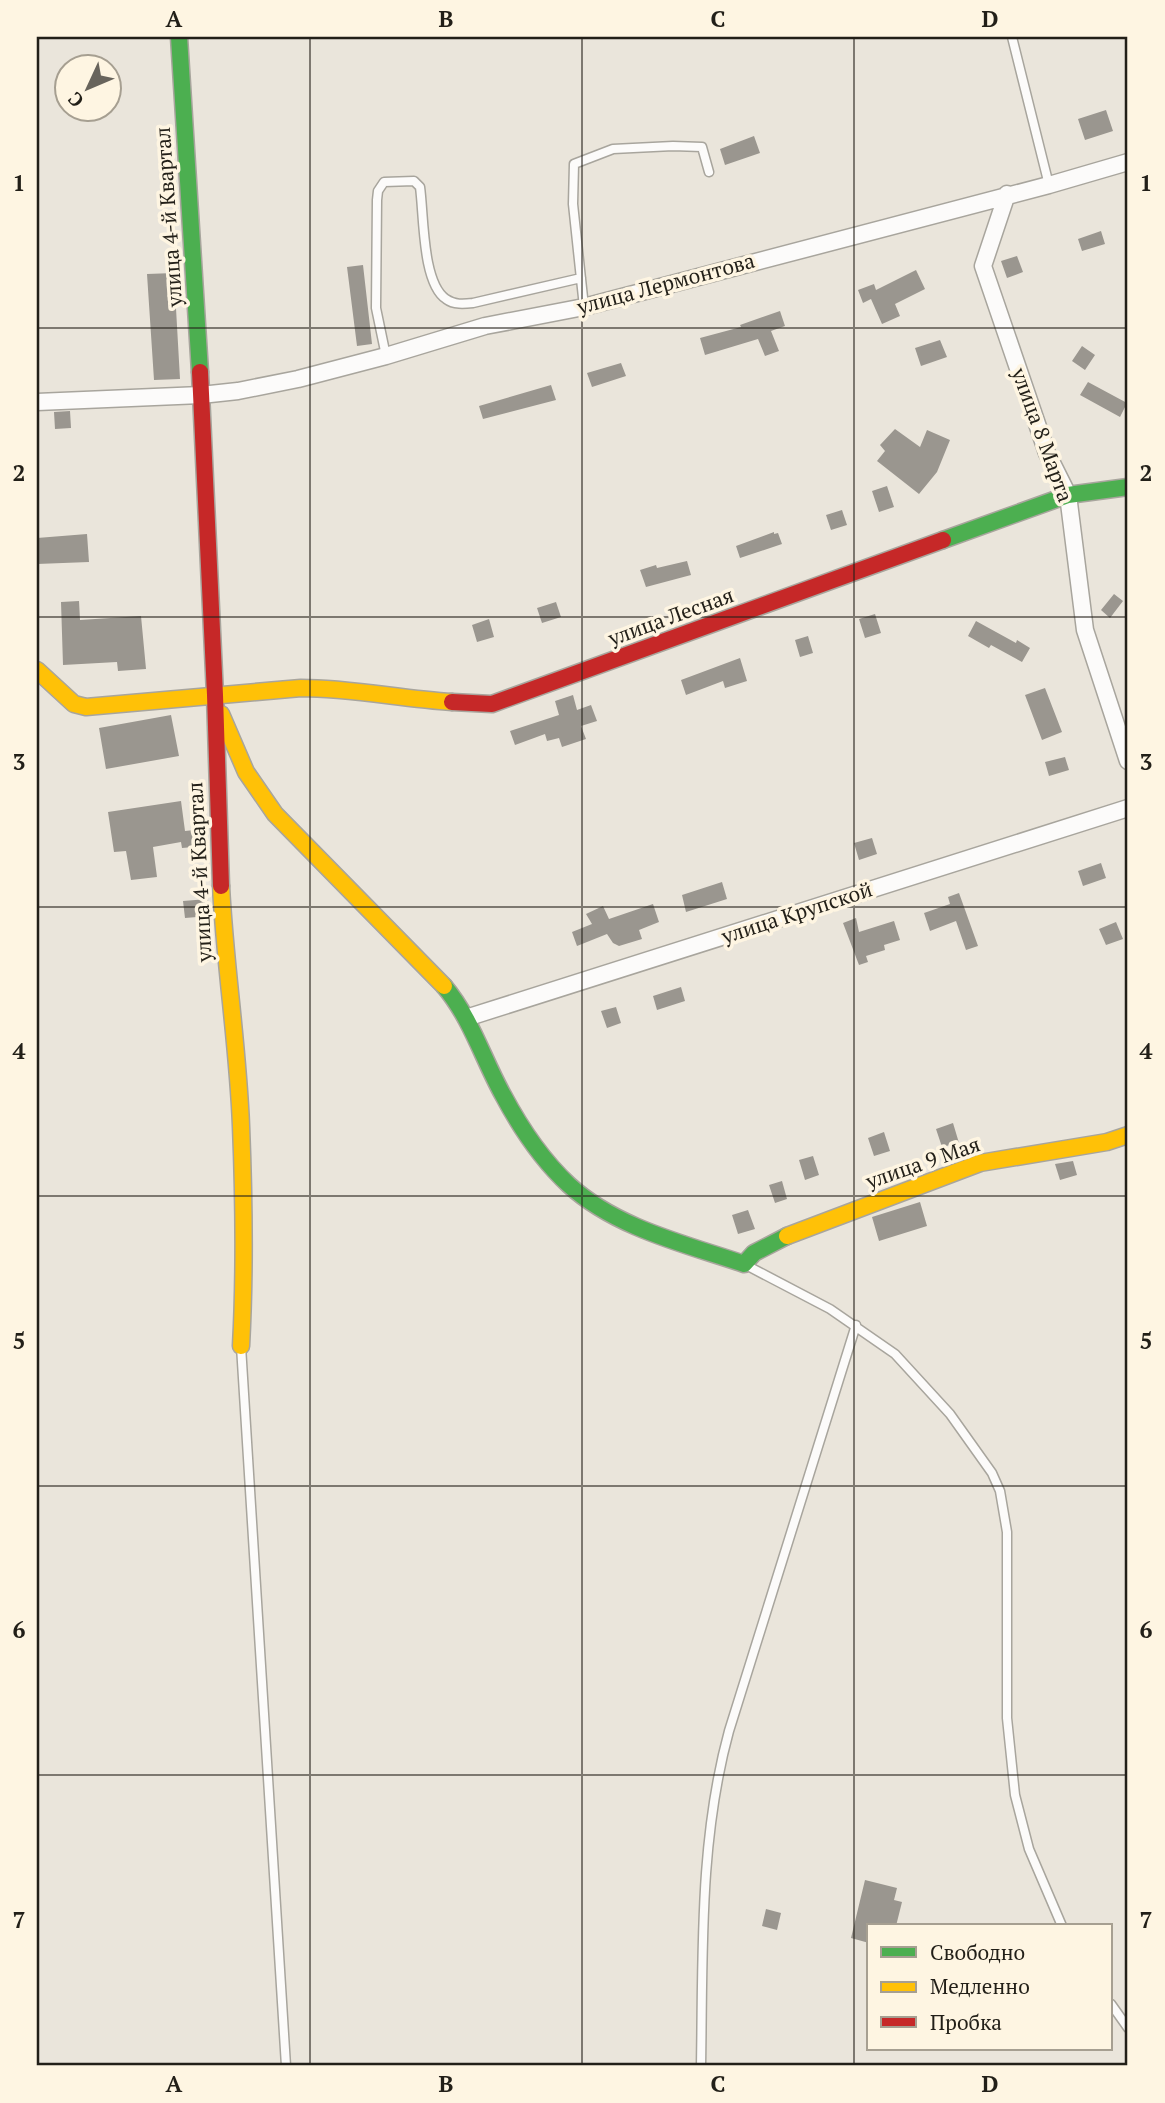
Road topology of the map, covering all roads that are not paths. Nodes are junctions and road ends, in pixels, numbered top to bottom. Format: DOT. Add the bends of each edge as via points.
graph roads {
  1 [pos="178,37"];
  2 [pos="1012,37"];
  3 [pos="1128,162"];
  4 [pos="709,172"];
  5 [pos="1049,185"];
  6 [pos="1007,194"];
  7 [pos="581,278"];
  8 [pos="584,307"];
  9 [pos="386,356"];
  10 [pos="201,394"];
  11 [pos="37,402"];
  12 [pos="1128,487"];
  13 [pos="1068,495"];
  14 [pos="37,670"];
  15 [pos="215,695"];
  16 [pos="1128,761"];
  17 [pos="1128,808"];
  18 [pos="466,1018"];
  19 [pos="1128,1135"];
  20 [pos="744,1264"];
  21 [pos="856,1325"];
  22 [pos="241,1346"];
  23 [pos="1061,1924"];
  24 [pos="1112,2005"];
  25 [pos="1128,2028"];
  26 [pos="286,2066"];
  27 [pos="701,2066"];
  1 -- 10 [label="street, улица 4-й Квартал"];
  2 -- 5 [label="lane"];
  3 -- 5 [label="street, улица Лермонтова"];
  4 -- 7 [label="lane" via="702,147 613,149 574,164"];
  5 -- 6 [label="street, улица Лермонтова"];
  6 -- 8 [label="street, улица Лермонтова"];
  6 -- 13 [label="street, улица 8 Марта" via="983,266 1047,453"];
  7 -- 8 [label="lane"];
  7 -- 9 [label="lane" via="473,303 445,299 430,274 420,187 414,181 384,182 377,200 376,294"];
  8 -- 9 [label="street, улица Лермонтова" via="503,322"];
  9 -- 10 [label="street, улица Лермонтова" via="275,384"];
  10 -- 11 [label="street"];
  10 -- 15 [label="street, улица 4-й Квартал"];
  12 -- 13 [label="street, улица Лесная"];
  13 -- 15 [label="street, улица Лесная" via="492,704 324,688"];
  13 -- 16 [label="street, улица 8 Марта" via="1085,630"];
  14 -- 15 [label="street, улица Лесная" via="74,704 86,707"];
  15 -- 18 [label="street" via="228,733 258,792 300,842 440,983"];
  15 -- 22 [label="street, улица 4-й Квартал" via="223,936 242,1125"];
  17 -- 18 [label="street, улица Крупской"];
  18 -- 20 [label="street" via="507,1103 571,1187 625,1219"];
  19 -- 20 [label="street, улица 9 Мая" via="980,1163 790,1234 754,1253"];
  20 -- 21 [label="lane"];
  21 -- 23 [label="lane" via="895,1353 950,1414 1000,1491 1007,1532 1011,1769 1025,1837"];
  21 -- 27 [label="lane" via="715,1786 705,1892"];
  22 -- 26 [label="lane"];
  24 -- 25 [label="lane"];
}
